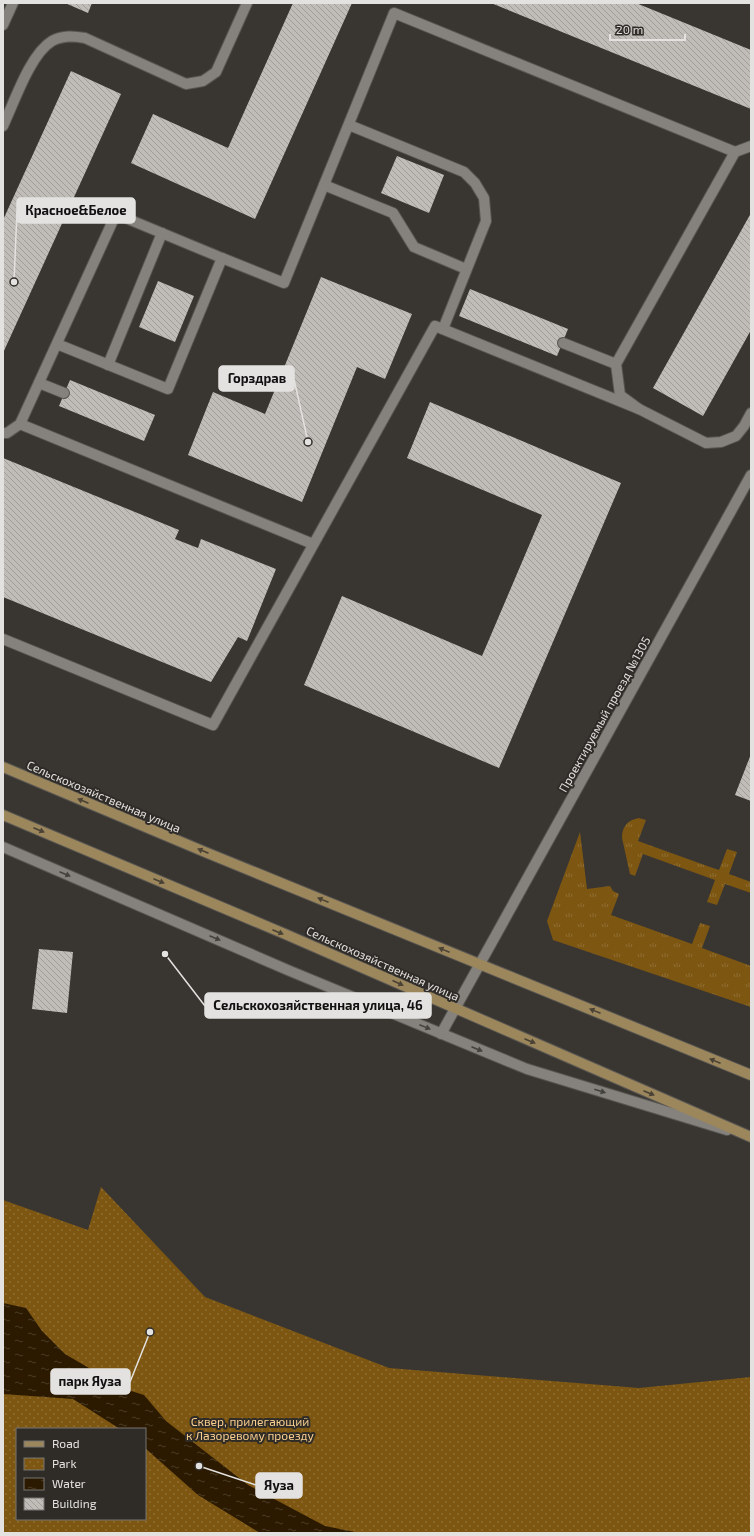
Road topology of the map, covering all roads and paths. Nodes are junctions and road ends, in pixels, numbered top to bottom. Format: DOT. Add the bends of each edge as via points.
graph roads {
  1 [pos="13,3"];
  2 [pos="247,3"];
  3 [pos="390,3"];
  4 [pos="394,13"];
  5 [pos="3,25"];
  6 [pos="348,125"];
  7 [pos="3,126"];
  8 [pos="751,146"];
  9 [pos="735,152"];
  10 [pos="324,185"];
  11 [pos="162,233"];
  12 [pos="222,258"];
  13 [pos="466,269"];
  14 [pos="442,329"];
  15 [pos="563,343"];
  16 [pos="57,344"];
  17 [pos="616,364"];
  18 [pos="108,365"];
  19 [pos="39,383"];
  20 [pos="64,393"];
  21 [pos="639,409"];
  22 [pos="751,413"];
  23 [pos="20,424"];
  24 [pos="3,432"];
  25 [pos="751,475"];
  26 [pos="313,544"];
  27 [pos="3,639"];
  28 [pos="3,767"];
  29 [pos="3,815"];
  30 [pos="3,847"];
  31 [pos="480,964"];
  32 [pos="456,1008"];
  33 [pos="441,1034"];
  34 [pos="751,1075"];
  35 [pos="751,1137"];
  1 -- 5 [label="street"];
  2 -- 7 [label="street" via="216,72 203,81 186,84 85,38 70,36 53,41 34,60"];
  3 -- 4 [label="street"];
  4 -- 6 [label="street"];
  4 -- 9 [label="street"];
  6 -- 10 [label="street"];
  6 -- 13 [label="street" via="464,172 475,183 484,198 486,221"];
  8 -- 9 [label="street"];
  9 -- 17 [label="street"];
  10 -- 12 [label="street" via="284,283"];
  10 -- 13 [label="street" via="393,213 414,247"];
  11 -- 12 [label="street"];
  11 -- 16 [label="street" via="116,214"];
  11 -- 18 [label="street"];
  12 -- 18 [label="street" via="168,389"];
  13 -- 14 [label="street"];
  14 -- 21 [label="street"];
  14 -- 26 [label="street" via="435,326"];
  15 -- 17 [label="street"];
  16 -- 18 [label="street"];
  16 -- 19 [label="street"];
  17 -- 21 [label="street" via="620,395"];
  19 -- 20 [label="street"];
  19 -- 23 [label="street"];
  21 -- 22 [label="street" via="706,443 721,442 736,436"];
  23 -- 24 [label="street" via="7,433"];
  23 -- 26 [label="street"];
  25 -- 31 [label="street, Проектируемый проезд №1305"];
  26 -- 27 [label="street" via="213,725"];
  31 -- 28 [label="main road, Сельскохозяйственная улица, one-way"];
  29 -- 32 [label="main road, Сельскохозяйственная улица, one-way"];
  30 -- 33 [label="street, one-way"];
  31 -- 32 [label="street, Проектируемый проезд №1305"];
  34 -- 31 [label="main road, Сельскохозяйственная улица, one-way"];
  32 -- 33 [label="street, Проектируемый проезд №1305"];
  32 -- 35 [label="main road, Сельскохозяйственная улица, one-way"];
  33 -- 35 [label="street, one-way" via="527,1069"];
}
